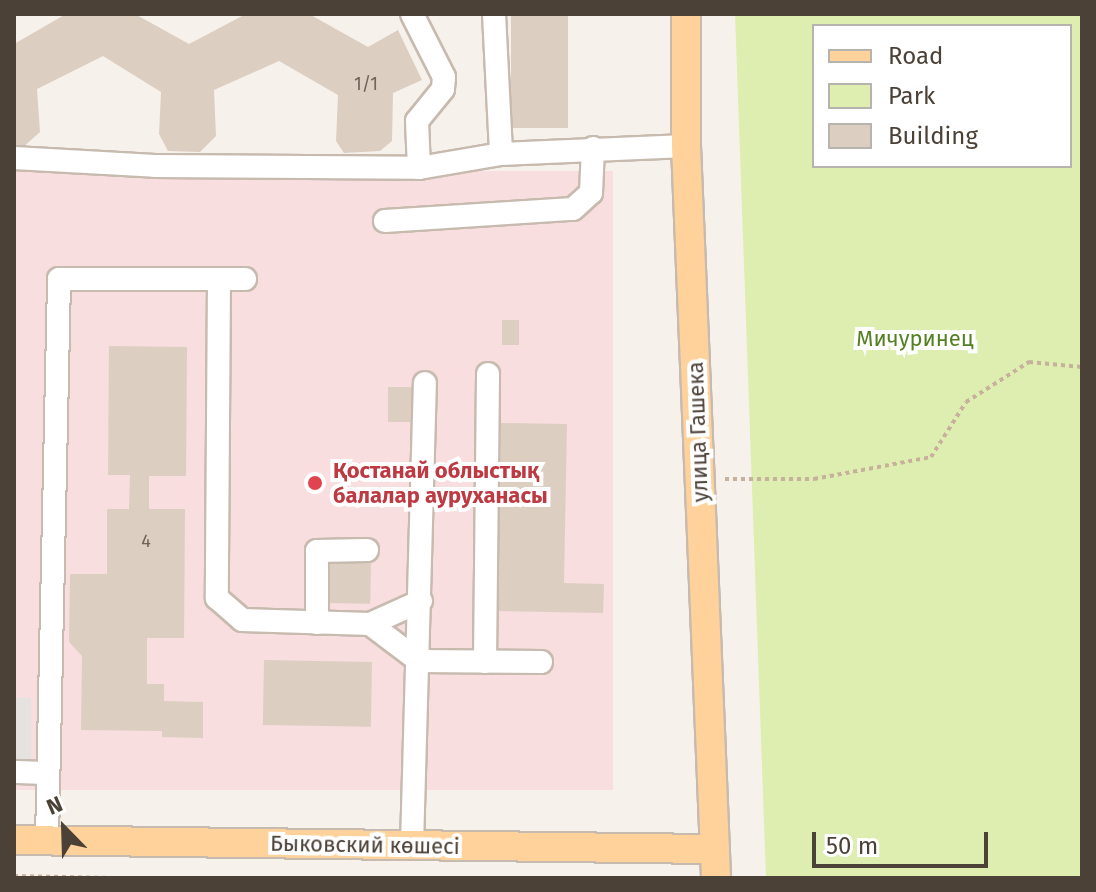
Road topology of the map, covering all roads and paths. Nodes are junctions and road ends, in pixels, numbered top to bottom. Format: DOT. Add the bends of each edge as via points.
graph roads {
  1 [pos="412,14"];
  2 [pos="494,14"];
  3 [pos="686,14"];
  4 [pos="686,146"];
  5 [pos="593,148"];
  6 [pos="501,154"];
  7 [pos="14,158"];
  8 [pos="419,168"];
  9 [pos="385,221"];
  10 [pos="219,279"];
  11 [pos="245,279"];
  12 [pos="1082,367"];
  13 [pos="488,374"];
  14 [pos="425,383"];
  15 [pos="700,480"];
  16 [pos="367,550"];
  17 [pos="421,601"];
  18 [pos="317,623"];
  19 [pos="370,624"];
  20 [pos="419,661"];
  21 [pos="485,662"];
  22 [pos="541,662"];
  23 [pos="14,772"];
  24 [pos="48,773"];
  25 [pos="14,840"];
  26 [pos="47,840"];
  27 [pos="412,845"];
  28 [pos="715,849"];
  29 [pos="14,876"];
  30 [pos="113,878"];
  31 [pos="716,878"];
  1 -- 8 [label="lane" via="444,77 443,89 417,121"];
  2 -- 6 [label="lane"];
  3 -- 4 [label="main road, улица Гашека"];
  4 -- 5 [label="lane"];
  4 -- 15 [label="main road, улица Гашека"];
  5 -- 6 [label="lane"];
  5 -- 9 [label="lane" via="591,193 573,209"];
  6 -- 8 [label="lane"];
  7 -- 8 [label="lane" via="155,166"];
  10 -- 11 [label="lane"];
  10 -- 18 [label="lane" via="217,598 242,620"];
  10 -- 24 [label="lane" via="59,279"];
  12 -- 15 [label="path" via="1029,362 966,402 931,457 814,479"];
  13 -- 21 [label="lane"];
  14 -- 17 [label="lane"];
  15 -- 28 [label="main road, улица Гашека"];
  16 -- 18 [label="lane" via="317,551"];
  17 -- 19 [label="lane"];
  17 -- 20 [label="lane"];
  18 -- 19 [label="lane"];
  19 -- 20 [label="lane"];
  20 -- 21 [label="lane"];
  20 -- 27 [label="lane"];
  21 -- 22 [label="lane"];
  23 -- 24 [label="lane"];
  24 -- 26 [label="lane"];
  25 -- 26 [label="main road, Быковский көшесі"];
  26 -- 27 [label="main road, Быковский көшесі"];
  27 -- 28 [label="main road, Быковский көшесі"];
  28 -- 31 [label="main road, улица Гашека"];
  29 -- 30 [label="path"];
}
